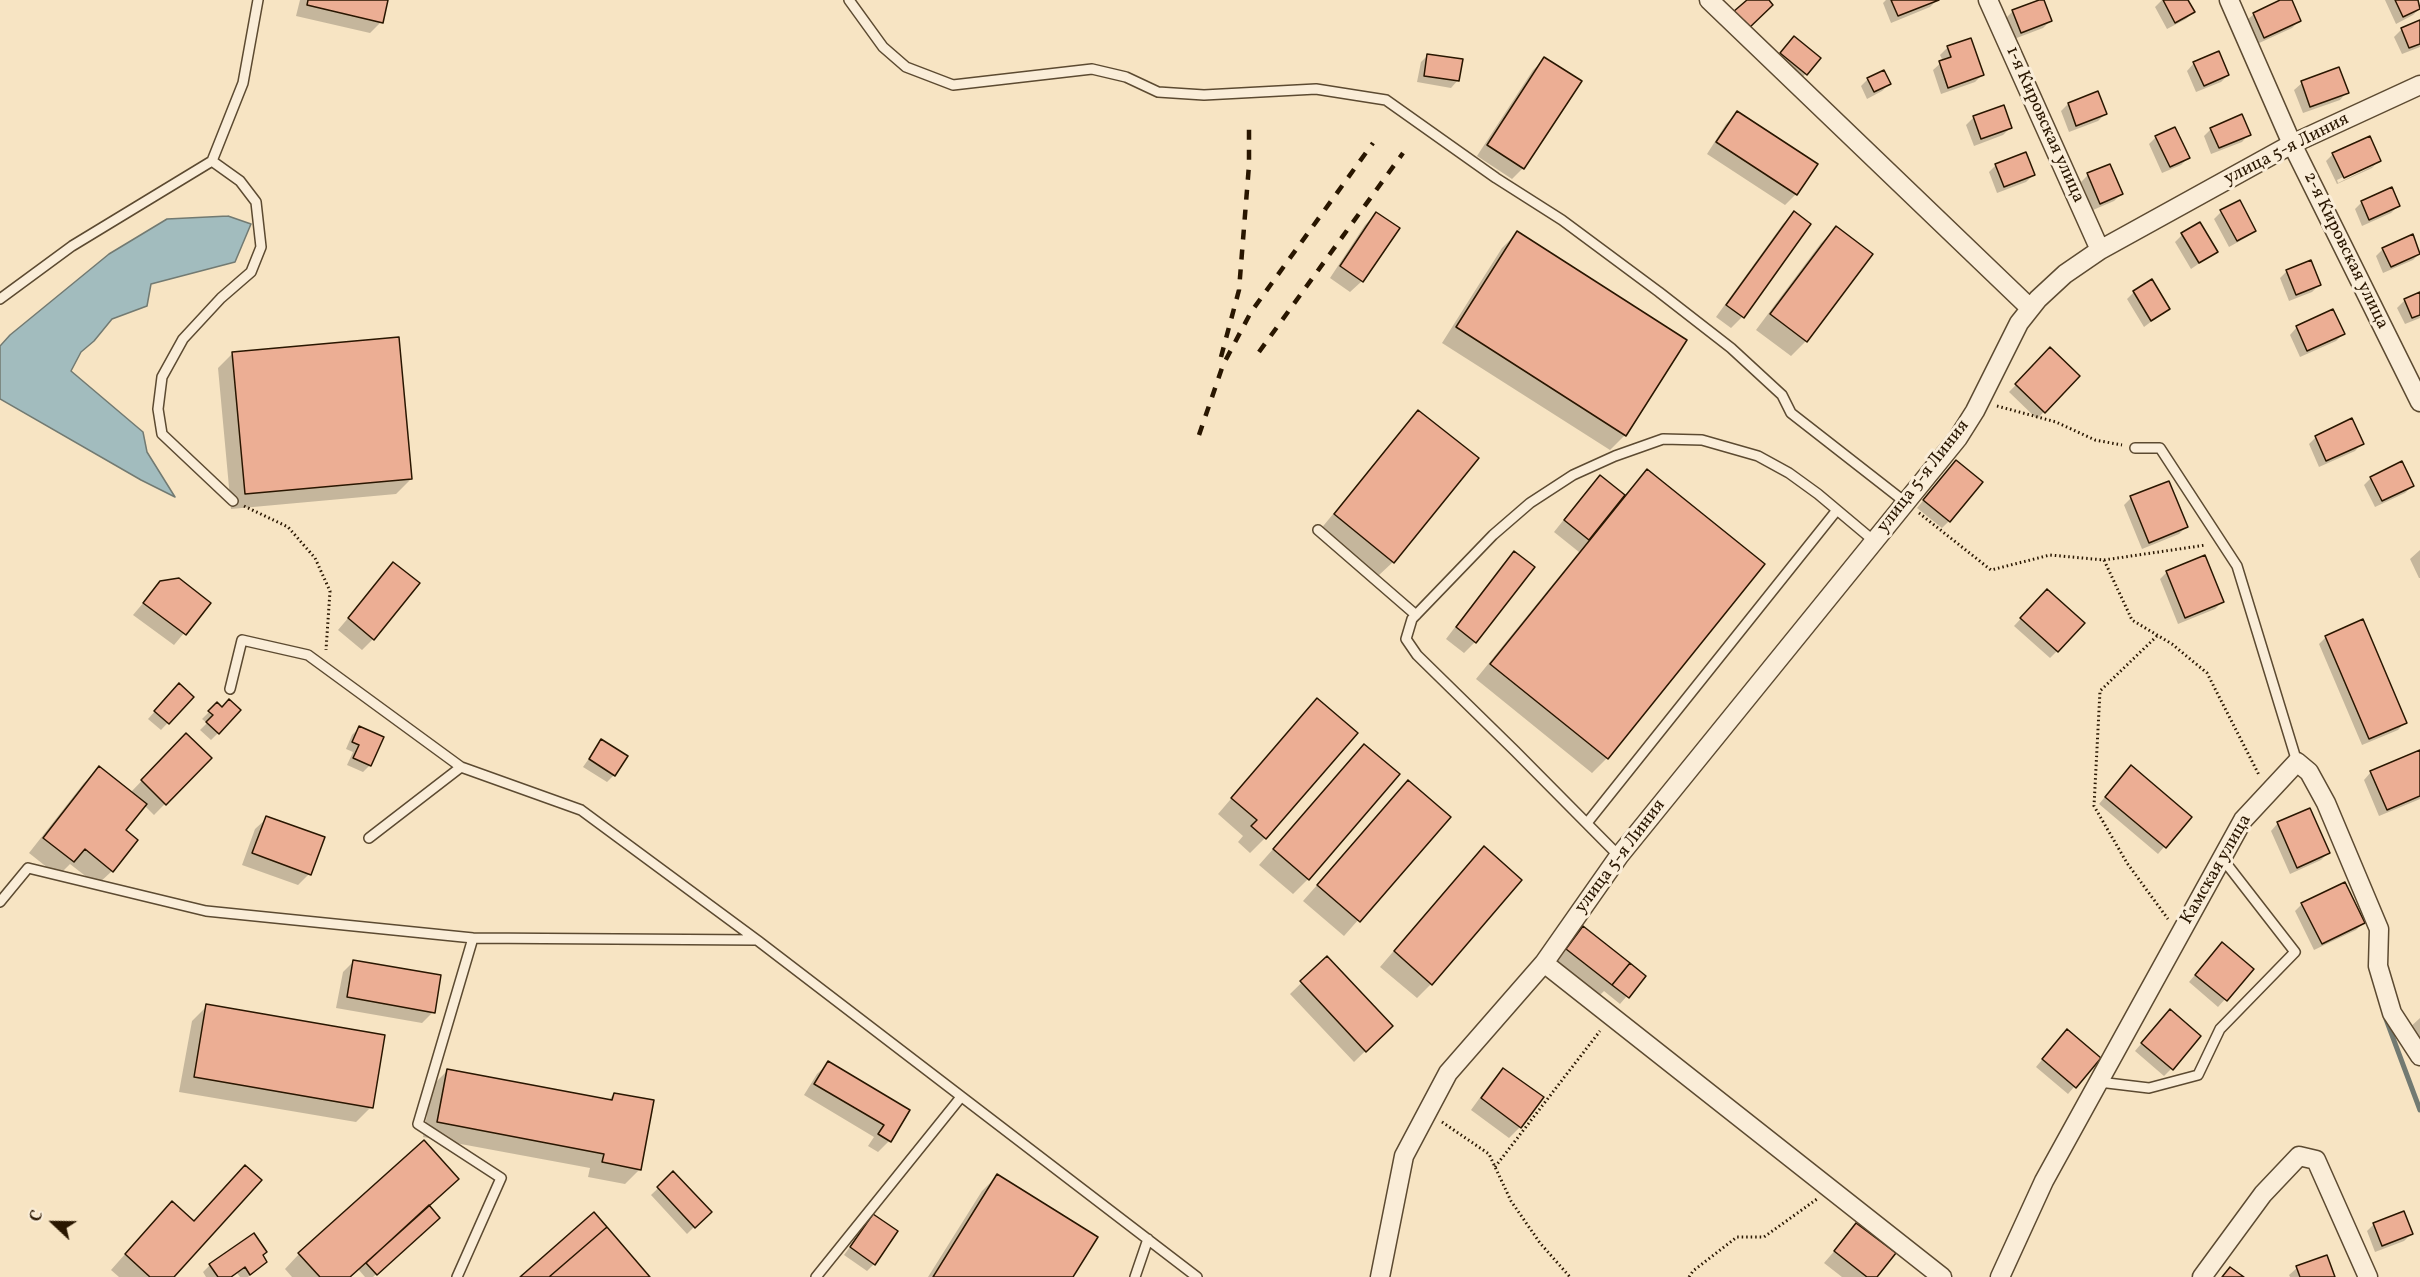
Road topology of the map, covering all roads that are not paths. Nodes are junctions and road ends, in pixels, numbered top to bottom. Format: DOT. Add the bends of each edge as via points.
graph roads {
  1 [pos="258,0"];
  2 [pos="1709,0"];
  3 [pos="1988,0"];
  4 [pos="2229,0"];
  5 [pos="850,1"];
  6 [pos="2420,85"];
  7 [pos="2292,144"];
  8 [pos="212,161"];
  9 [pos="2100,250"];
  10 [pos="0,299"];
  11 [pos="2030,308"];
  12 [pos="2420,402"];
  13 [pos="2135,448"];
  14 [pos="233,501"];
  15 [pos="1905,502"];
  16 [pos="1838,510"];
  17 [pos="1318,530"];
  18 [pos="1874,541"];
  19 [pos="1416,615"];
  20 [pos="230,689"];
  21 [pos="2296,762"];
  22 [pos="461,767"];
  23 [pos="1587,823"];
  24 [pos="369,838"];
  25 [pos="1618,856"];
  26 [pos="2222,858"];
  27 [pos="0,902"];
  28 [pos="473,938"];
  29 [pos="757,940"];
  30 [pos="1544,963"];
  31 [pos="2420,1056"];
  32 [pos="2098,1082"];
  33 [pos="962,1097"];
  34 [pos="1148,1239"];
  35 [pos="457,1277"];
  36 [pos="816,1277"];
  37 [pos="1135,1277"];
  38 [pos="1197,1277"];
  39 [pos="1380,1277"];
  40 [pos="1942,1277"];
  41 [pos="2000,1277"];
  42 [pos="2202,1277"];
  43 [pos="2368,1277"];
  1 -- 8 [label="lane" via="243,83"];
  2 -- 11 [label="street"];
  3 -- 9 [label="street, 1-я Кировская улица"];
  4 -- 7 [label="street, 2-я Кировская улица"];
  5 -- 15 [label="lane" via="883,47 906,67 953,85 1092,69 1126,77 1158,92 1204,95 1316,89 1386,100 1562,220 1659,292 1731,348 1782,395 1791,413"];
  6 -- 7 [label="street, улица 5-я Линия"];
  7 -- 9 [label="street, улица 5-я Линия"];
  7 -- 12 [label="street, 2-я Кировская улица"];
  8 -- 10 [label="lane" via="72,246"];
  8 -- 14 [label="lane" via="240,182 256,202 261,247 251,272 183,339 162,377 158,409 162,434"];
  9 -- 11 [label="street, улица 5-я Линия" via="2065,274"];
  11 -- 15 [label="street, улица 5-я Линия" via="1958,438"];
  13 -- 21 [label="lane" via="2160,448 2237,566"];
  15 -- 18 [label="street, улица 5-я Линия"];
  16 -- 18 [label="lane"];
  16 -- 19 [label="lane" via="1789,473 1758,456 1702,440 1663,439 1573,476 1530,503 1493,535"];
  16 -- 23 [label="lane"];
  17 -- 19 [label="lane"];
  18 -- 25 [label="street, улица 5-я Линия"];
  19 -- 23 [label="lane" via="1408,627 1409,647"];
  20 -- 22 [label="lane" via="242,640 308,655"];
  21 -- 26 [label="street, Камская улица" via="2243,820"];
  21 -- 31 [label="street" via="2309,772 2326,803 2353,866 2379,928 2378,966 2392,1013"];
  22 -- 24 [label="lane"];
  22 -- 29 [label="lane" via="581,810"];
  23 -- 25 [label="lane"];
  25 -- 30 [label="street, улица 5-я Линия"];
  26 -- 32 [label="street, Камская улица"];
  26 -- 32 [label="lane" via="2295,952 2220,1029 2198,1075 2149,1088"];
  27 -- 28 [label="lane" via="27,868 206,911"];
  28 -- 29 [label="lane"];
  28 -- 35 [label="lane" via="418,1124 501,1178"];
  29 -- 33 [label="lane"];
  30 -- 39 [label="street, улица 5-я Линия" via="1448,1073 1404,1156"];
  30 -- 40 [label="street"];
  32 -- 41 [label="street, Камская улица" via="2044,1181"];
  33 -- 34 [label="lane"];
  33 -- 36 [label="lane"];
  34 -- 37 [label="lane"];
  34 -- 38 [label="lane"];
  42 -- 43 [label="street" via="2264,1194 2299,1156 2316,1160"];
}
